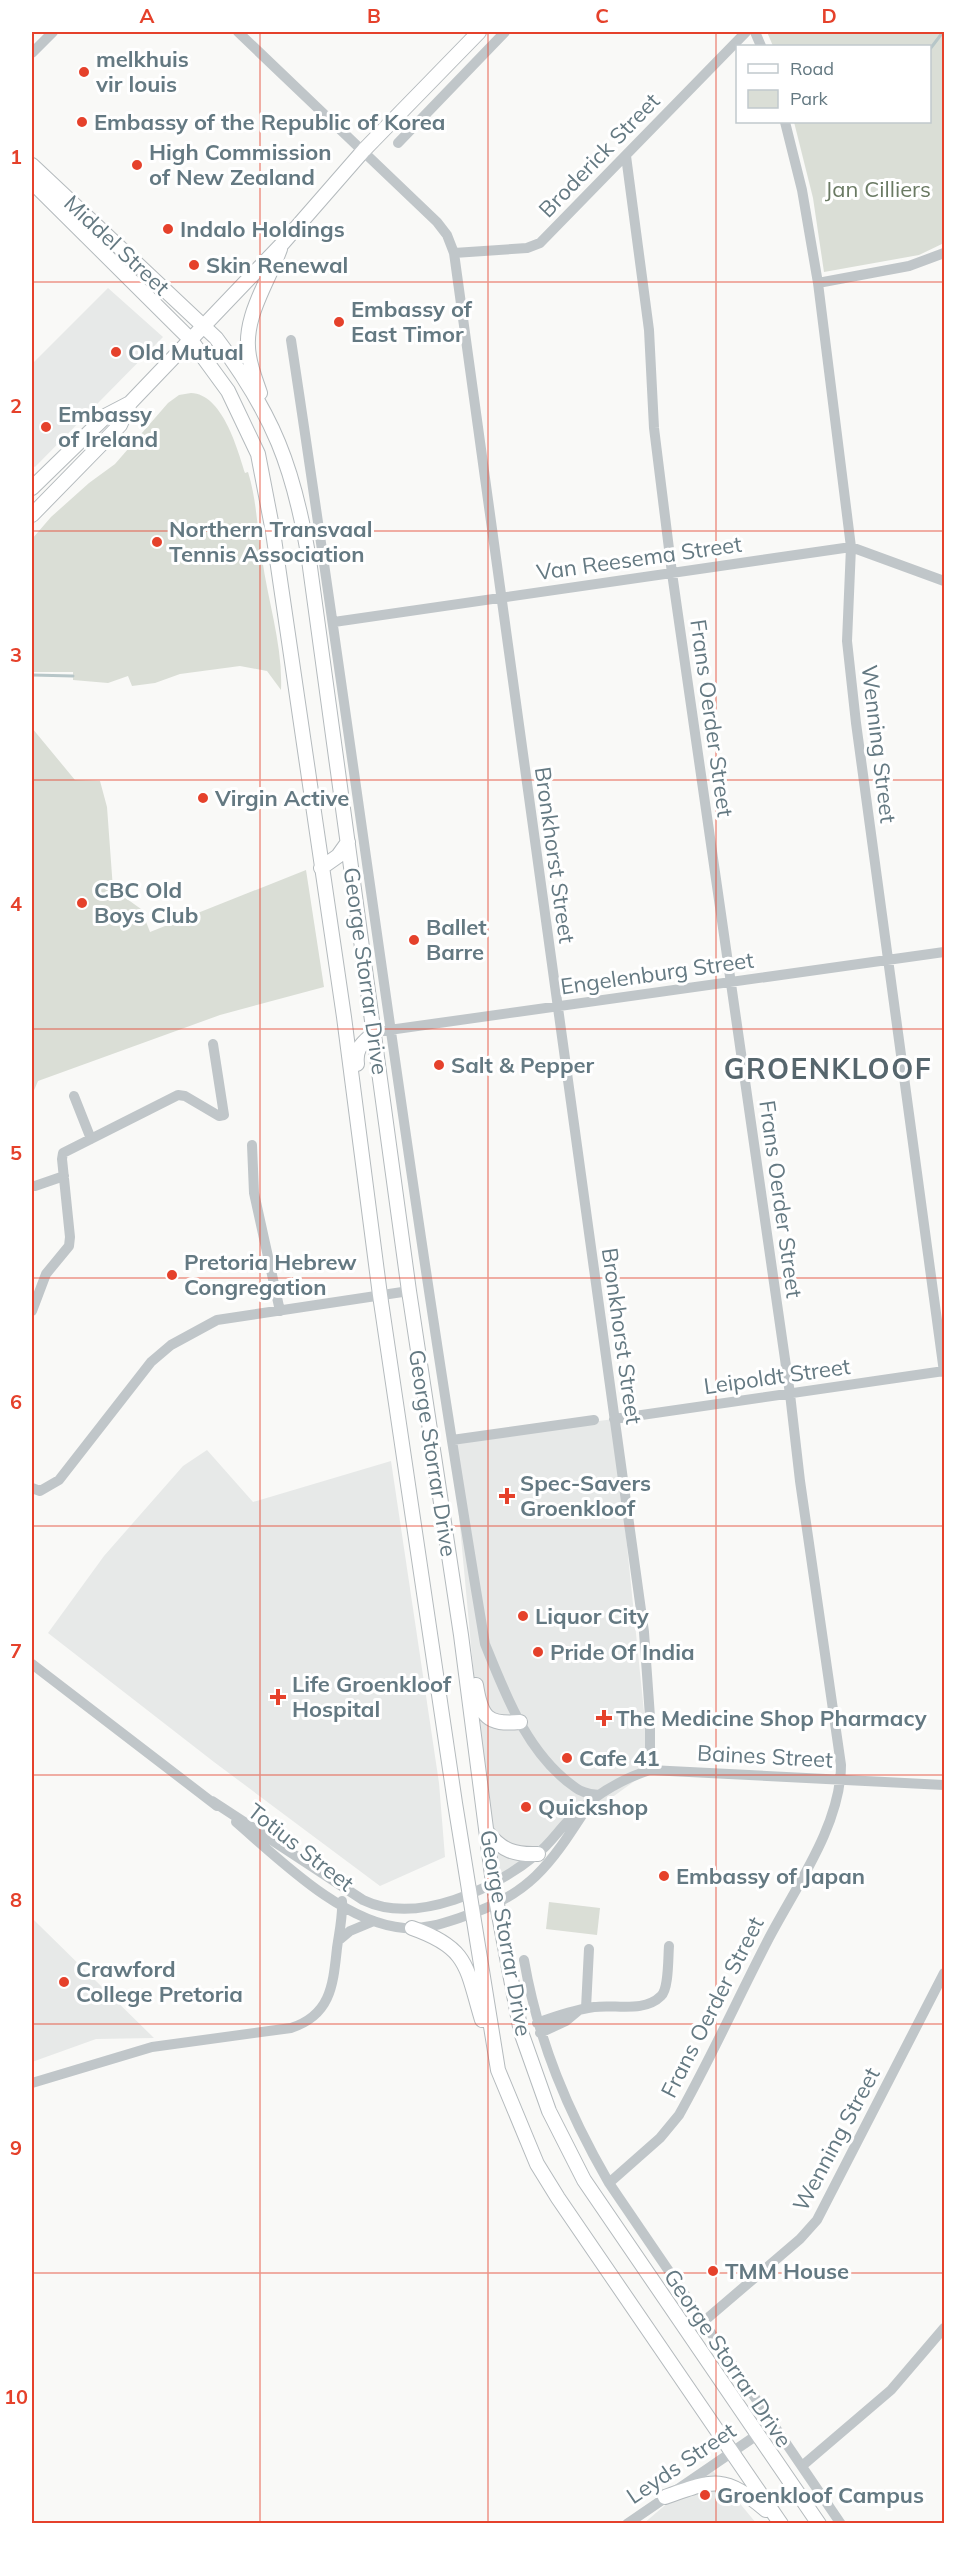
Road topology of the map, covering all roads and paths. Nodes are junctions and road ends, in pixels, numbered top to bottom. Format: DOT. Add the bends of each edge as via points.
graph roads {
  1 [pos="53,32"];
  2 [pos="238,32"];
  3 [pos="479,32"];
  4 [pos="505,32"];
  5 [pos="746,32"];
  6 [pos="32,53"];
  7 [pos="785,123"];
  8 [pos="398,143"];
  9 [pos="364,150"];
  10 [pos="626,156"];
  11 [pos="32,165"];
  12 [pos="32,182"];
  13 [pos="282,244"];
  14 [pos="454,253"];
  15 [pos="945,253"];
  16 [pos="818,282"];
  17 [pos="203,326"];
  18 [pos="190,339"];
  19 [pos="291,340"];
  20 [pos="130,403"];
  21 [pos="268,415"];
  22 [pos="34,482"];
  23 [pos="32,515"];
  24 [pos="851,547"];
  25 [pos="672,573"];
  26 [pos="945,581"];
  27 [pos="501,598"];
  28 [pos="334,622"];
  29 [pos="348,842"];
  30 [pos="321,868"];
  31 [pos="354,881"];
  32 [pos="945,952"];
  33 [pos="890,960"];
  34 [pos="730,982"];
  35 [pos="558,1007"];
  36 [pos="344,1017"];
  37 [pos="391,1030"];
  38 [pos="375,1032"];
  39 [pos="213,1044"];
  40 [pos="74,1096"];
  41 [pos="91,1138"];
  42 [pos="252,1145"];
  43 [pos="361,1148"];
  44 [pos="63,1176"];
  45 [pos="35,1186"];
  46 [pos="409,1290"];
  47 [pos="380,1295"];
  48 [pos="34,1306"];
  49 [pos="280,1311"];
  50 [pos="944,1372"];
  51 [pos="790,1395"];
  52 [pos="614,1419"];
  53 [pos="594,1420"];
  54 [pos="452,1440"];
  55 [pos="32,1488"];
  56 [pos="461,1635"];
  57 [pos="32,1664"];
  58 [pos="520,1722"];
  59 [pos="650,1770"];
  60 [pos="841,1779"];
  61 [pos="945,1785"];
  62 [pos="595,1798"];
  63 [pos="212,1802"];
  64 [pos="487,1832"];
  65 [pos="538,1854"];
  66 [pos="493,1883"];
  67 [pos="341,1886"];
  68 [pos="469,1894"];
  69 [pos="363,1900"];
  70 [pos="343,1905"];
  71 [pos="496,1905"];
  72 [pos="472,1914"];
  73 [pos="374,1921"];
  74 [pos="412,1928"];
  75 [pos="338,1941"];
  76 [pos="669,1946"];
  77 [pos="589,1949"];
  78 [pos="524,1960"];
  79 [pos="945,1973"];
  80 [pos="582,2010"];
  81 [pos="538,2028"];
  82 [pos="498,2070"];
  83 [pos="32,2084"];
  84 [pos="609,2183"];
  85 [pos="703,2322"];
  86 [pos="945,2328"];
  87 [pos="757,2435"];
  88 [pos="732,2452"];
  89 [pos="802,2466"];
  90 [pos="665,2497"];
  91 [pos="780,2522"];
  92 [pos="627,2523"];
  93 [pos="819,2523"];
  94 [pos="841,2523"];
  1 -- 6 [label="street"];
  2 -- 9 [label="street, Bronkhorst Street"];
  3 -- 9 [label="main road"];
  4 -- 8 [label="street"];
  5 -- 10 [label="street, Broderick Street"];
  7 -- 16 [label="street, Wenning Street"];
  9 -- 13 [label="main road"];
  9 -- 14 [label="street, Bronkhorst Street" via="436,222"];
  10 -- 14 [label="street, Broderick Street" via="535,246"];
  10 -- 25 [label="street, Frans Oerder Street" via="649,330 654,428"];
  11 -- 17 [label="main road, Middel Street"];
  12 -- 18 [label="main road, Middel Street"];
  13 -- 17 [label="main road"];
  13 -- 21 [label="main road" via="252,317 248,339 249,359"];
  14 -- 27 [label="street, Bronkhorst Street"];
  15 -- 16 [label="street" via="909,266"];
  16 -- 24 [label="street, Wenning Street"];
  17 -- 18 [label="main road"];
  17 -- 21 [label="main road, George Storrar Drive" via="240,370"];
  18 -- 20 [label="main road"];
  18 -- 30 [label="main road, George Storrar Drive" via="228,391 258,454 273,532"];
  19 -- 28 [label="street, George Storrar Drive"];
  20 -- 22 [label="main road" via="107,415"];
  20 -- 23 [label="main road" via="120,425"];
  21 -- 29 [label="main road, George Storrar Drive" via="302,514"];
  24 -- 25 [label="street, Van Reesema Street"];
  24 -- 26 [label="street, Van Reesema Street"];
  24 -- 33 [label="street, Wenning Street" via="848,650"];
  25 -- 27 [label="street, Van Reesema Street"];
  25 -- 34 [label="street, Frans Oerder Street"];
  27 -- 28 [label="street, Van Reesema Street"];
  27 -- 35 [label="street, Bronkhorst Street"];
  28 -- 37 [label="street, George Storrar Drive"];
  29 -- 30 [label="main road" via="338,856"];
  29 -- 31 [label="main road, George Storrar Drive"];
  30 -- 31 [label="main road" via="341,870"];
  30 -- 36 [label="main road, George Storrar Drive"];
  31 -- 38 [label="main road, George Storrar Drive"];
  32 -- 33 [label="street, Engelenburg Street"];
  33 -- 34 [label="street, Engelenburg Street"];
  33 -- 50 [label="street, Wenning Street"];
  34 -- 35 [label="street, Engelenburg Street"];
  34 -- 51 [label="street, Frans Oerder Street"];
  35 -- 37 [label="street, Engelenburg Street"];
  35 -- 52 [label="street, Bronkhorst Street"];
  36 -- 38 [label="main road" via="356,1029"];
  36 -- 43 [label="main road, George Storrar Drive"];
  37 -- 38 [label="street, Engelenburg Street"];
  37 -- 54 [label="street, George Storrar Drive"];
  38 -- 43 [label="main road" via="356,1052 366,1125"];
  38 -- 46 [label="main road, George Storrar Drive"];
  39 -- 41 [label="street" via="224,1115 178,1095"];
  40 -- 41 [label="street"];
  41 -- 44 [label="street" via="63,1153"];
  42 -- 49 [label="street" via="254,1193"];
  43 -- 47 [label="main road, George Storrar Drive"];
  44 -- 45 [label="street"];
  44 -- 48 [label="street" via="69,1246 50,1268"];
  46 -- 47 [label="street"];
  46 -- 56 [label="main road, George Storrar Drive"];
  47 -- 49 [label="street"];
  47 -- 68 [label="main road, George Storrar Drive"];
  49 -- 55 [label="street" via="217,1320 162,1351 59,1480 40,1491"];
  50 -- 51 [label="street, Leipoldt Street"];
  51 -- 52 [label="street, Leipoldt Street"];
  51 -- 60 [label="street, Frans Oerder Street"];
  52 -- 59 [label="street, Bronkhorst Street" via="644,1632"];
  53 -- 54 [label="street"];
  54 -- 58 [label="street, George Storrar Drive" via="484,1644"];
  56 -- 58 [label="main road" via="471,1653 479,1702 485,1714 497,1723"];
  56 -- 64 [label="main road, George Storrar Drive"];
  57 -- 63 [label="street, Totius Street"];
  58 -- 62 [label="street, George Storrar Drive" via="546,1760 574,1787"];
  59 -- 60 [label="street, Baines Street"];
  59 -- 62 [label="street, Baines Street" via="623,1779"];
  60 -- 61 [label="street, Baines Street"];
  60 -- 84 [label="street, Frans Oerder Street" via="828,1824 805,1873 679,2115 660,2138"];
  62 -- 65 [label="street, Baines Street"];
  62 -- 71 [label="street, Baines Street" via="548,1866"];
  63 -- 67 [label="street, Totius Street"];
  63 -- 70 [label="street, Totius Street" via="279,1860"];
  64 -- 65 [label="main road" via="502,1848"];
  64 -- 66 [label="main road, George Storrar Drive"];
  65 -- 66 [label="street, Baines Street"];
  66 -- 68 [label="street, Totius Street"];
  66 -- 71 [label="main road, George Storrar Drive"];
  67 -- 69 [label="street, Totius Street"];
  67 -- 70 [label="street"];
  68 -- 69 [label="street, Totius Street" via="402,1910"];
  68 -- 72 [label="main road, George Storrar Drive"];
  69 -- 70 [label="street"];
  70 -- 73 [label="street, Totius Street"];
  70 -- 75 [label="street"];
  71 -- 72 [label="street, Totius Street"];
  71 -- 87 [label="main road, George Storrar Drive" via="521,2032 569,2154"];
  72 -- 74 [label="street, Totius Street"];
  72 -- 82 [label="main road, George Storrar Drive"];
  73 -- 74 [label="street, Totius Street"];
  73 -- 75 [label="street"];
  74 -- 82 [label="main road" via="444,1941 464,1964"];
  75 -- 83 [label="street" via="331,1992 320,2009 301,2025 152,2047"];
  76 -- 80 [label="street" via="662,1996 635,2006"];
  77 -- 80 [label="street"];
  78 -- 81 [label="street, George Storrar Drive"];
  79 -- 85 [label="street, Wenning Street" via="817,2220"];
  80 -- 81 [label="street" via="565,2013"];
  81 -- 84 [label="street, George Storrar Drive" via="569,2109"];
  82 -- 88 [label="main road, George Storrar Drive" via="537,2164"];
  84 -- 85 [label="street, George Storrar Drive"];
  85 -- 89 [label="street, George Storrar Drive"];
  86 -- 89 [label="street" via="891,2390"];
  87 -- 88 [label="street, Leyds Street"];
  87 -- 93 [label="main road, George Storrar Drive"];
  88 -- 90 [label="street, Leyds Street"];
  88 -- 91 [label="main road, George Storrar Drive"];
  89 -- 94 [label="street, George Storrar Drive"];
  90 -- 91 [label="main road" via="698,2485 722,2483 745,2493"];
  90 -- 92 [label="street, Leyds Street"];
}
